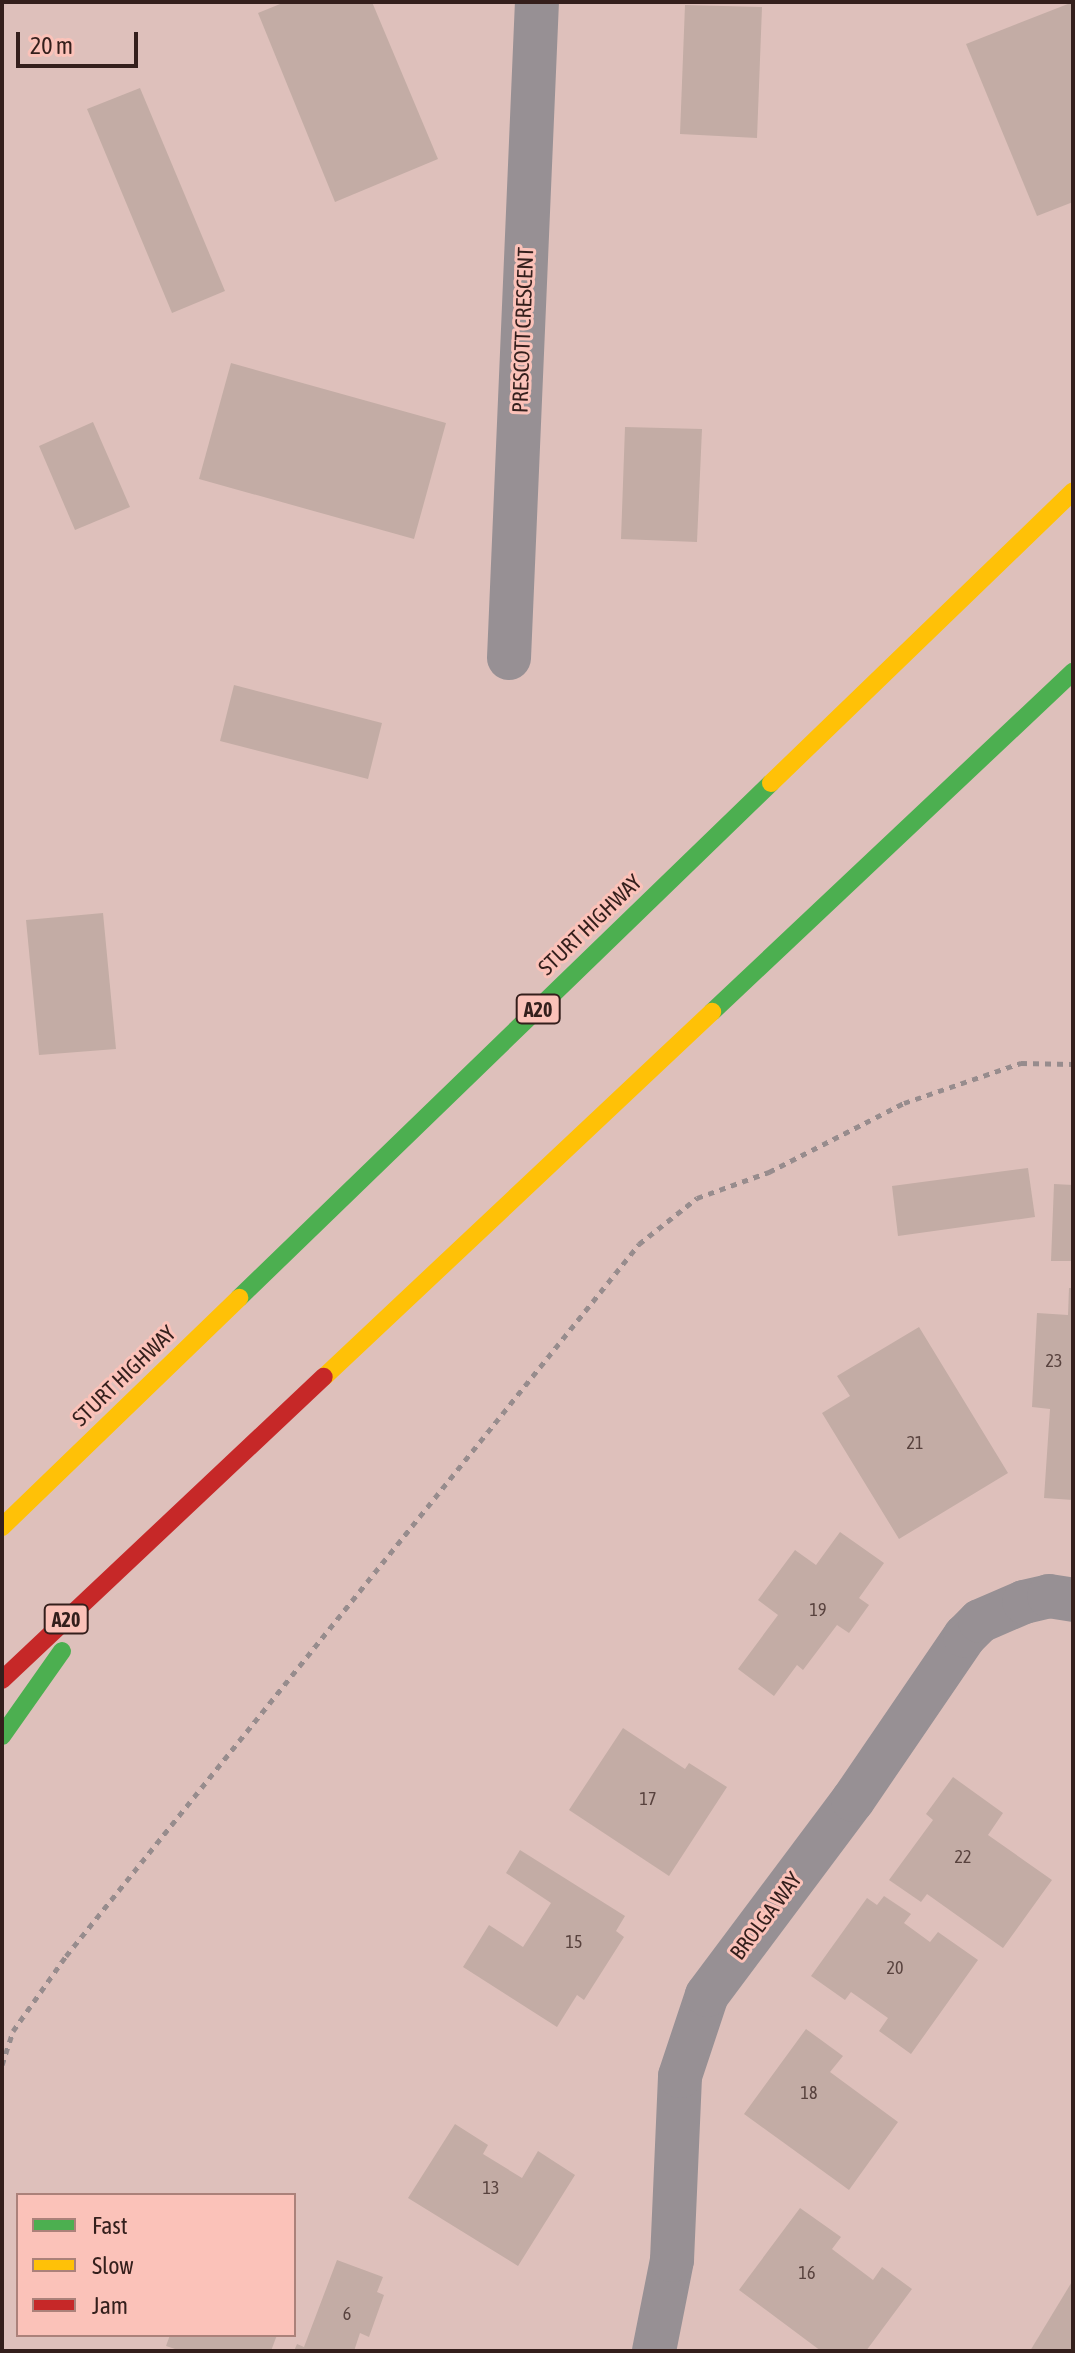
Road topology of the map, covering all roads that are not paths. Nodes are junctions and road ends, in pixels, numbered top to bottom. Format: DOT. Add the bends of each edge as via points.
graph roads {
  1 [pos="537,2"];
  2 [pos="1073,491"];
  3 [pos="509,658"];
  4 [pos="1073,672"];
  5 [pos="2,1527"];
  6 [pos="129,1558"];
  7 [pos="1073,1600"];
  8 [pos="2,1680"];
  9 [pos="2,1736"];
  10 [pos="654,2351"];
  1 -- 3 [label="street, PRESCOTT CRESCENT"];
  2 -- 5 [label="highway, STURT HIGHWAY / A20"];
  4 -- 6 [label="highway, A20"];
  6 -- 8 [label="highway, A20"];
  6 -- 9 [label="highway"];
  7 -- 10 [label="street, BROLGA WAY" via="1049,1596 1024,1602 980,1621 965,1636 853,1800 707,1995 680,2076 672,2260"];
}
